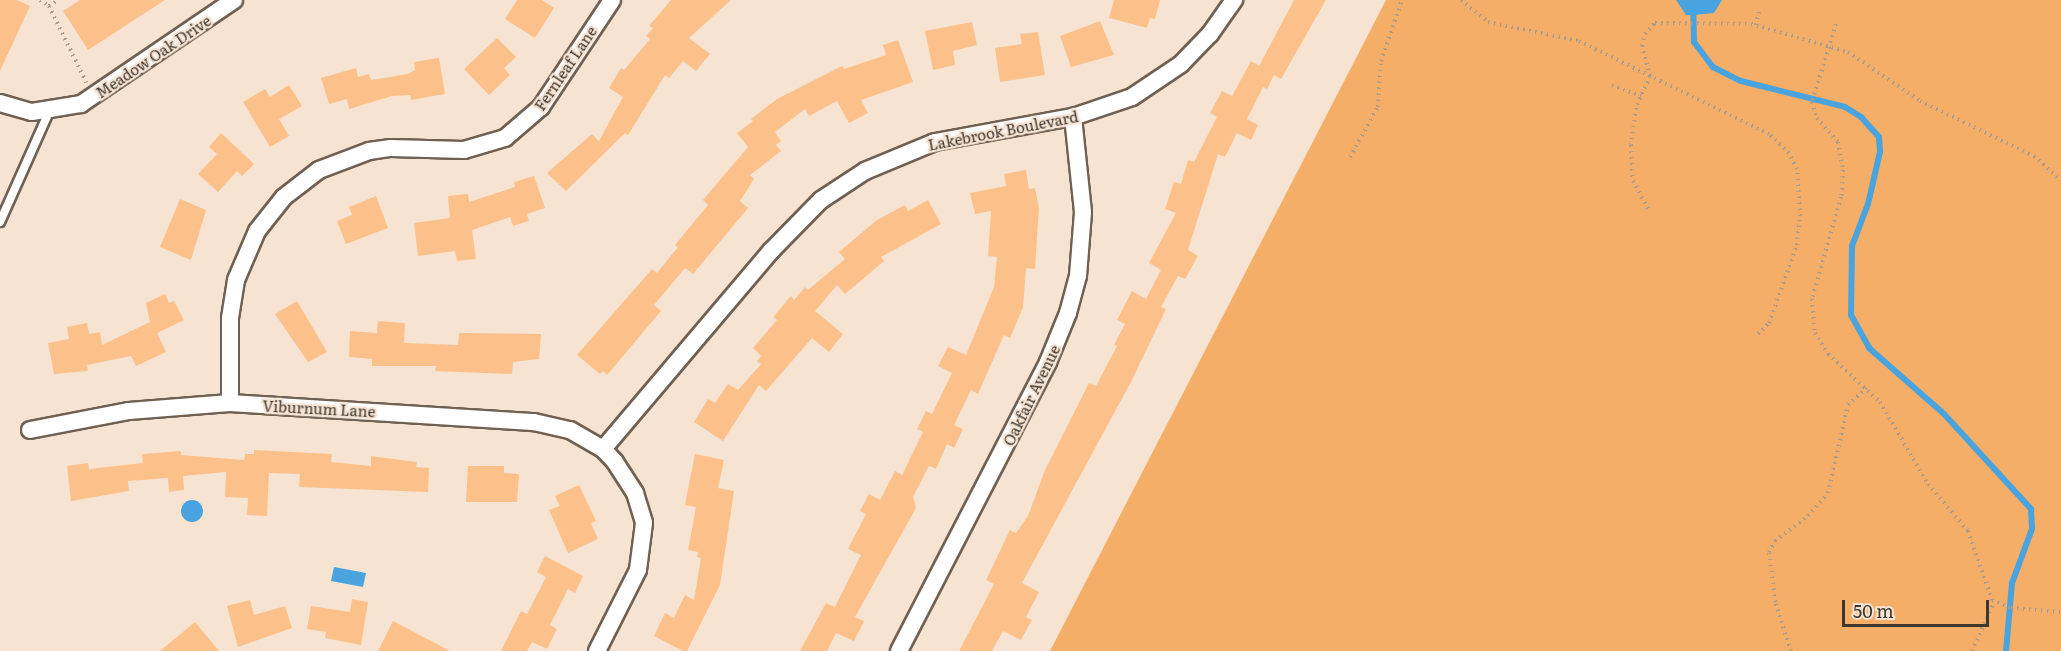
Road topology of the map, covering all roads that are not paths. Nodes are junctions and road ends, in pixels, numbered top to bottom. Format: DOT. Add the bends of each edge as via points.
graph roads {
  1 [pos="234,0"];
  2 [pos="612,0"];
  3 [pos="1234,0"];
  4 [pos="0,103"];
  5 [pos="49,112"];
  6 [pos="1073,117"];
  7 [pos="0,222"];
  8 [pos="230,403"];
  9 [pos="30,430"];
  10 [pos="603,449"];
  11 [pos="597,651"];
  12 [pos="899,651"];
  1 -- 5 [label="street, Meadow Oak Drive" via="93,98"];
  2 -- 8 [label="street, Fernleaf Lane" via="541,107 505,138 464,150 369,151 319,170 284,197 254,237 236,280 230,318"];
  3 -- 6 [label="street, Lakebrook Boulevard" via="1206,40 1166,77 1132,97"];
  4 -- 5 [label="street, Meadow Oak Drive" via="20,111"];
  5 -- 7 [label="lane"];
  6 -- 10 [label="street, Lakebrook Boulevard" via="935,142 884,162 834,191 771,250"];
  6 -- 12 [label="street, Oakfair Avenue" via="1083,212 1079,268 1068,313 1048,362"];
  8 -- 9 [label="street, Viburnum Lane" via="129,411"];
  8 -- 10 [label="street, Viburnum Lane" via="534,422 570,430"];
  10 -- 11 [label="street" via="635,493 644,536 638,570"];
}
